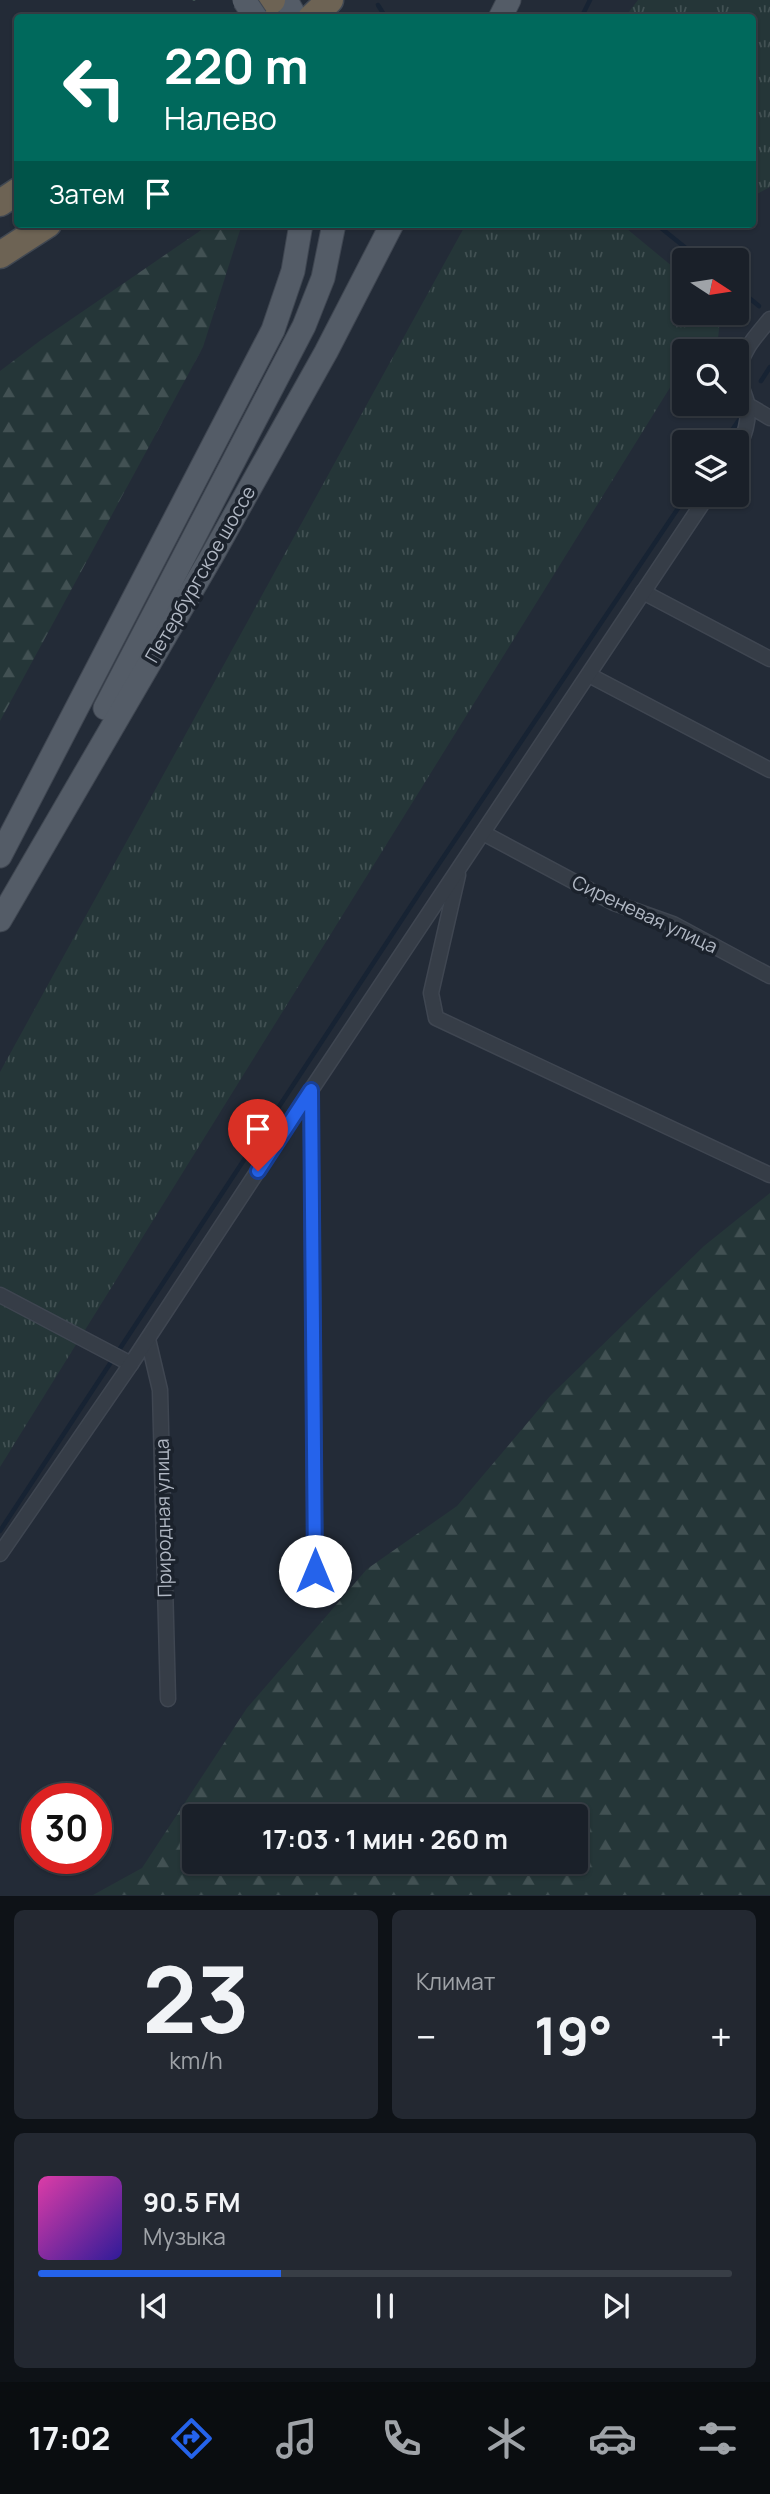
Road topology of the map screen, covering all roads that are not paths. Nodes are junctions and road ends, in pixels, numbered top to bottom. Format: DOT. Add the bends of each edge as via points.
graph roads {
  1 [pos="272,0"];
  2 [pos="330,0"];
  3 [pos="258,14"];
  4 [pos="315,14"];
  5 [pos="42,228"];
  6 [pos="300,228"];
  7 [pos="333,228"];
  8 [pos="390,228"];
  9 [pos="4,253"];
  10 [pos="770,318"];
  11 [pos="749,344"];
  12 [pos="749,406"];
  13 [pos="770,418"];
  14 [pos="700,507"];
  15 [pos="643,592"];
  16 [pos="770,659"];
  17 [pos="589,675"];
  18 [pos="770,770"];
  19 [pos="483,833"];
  20 [pos="0,856"];
  21 [pos="460,867"];
  22 [pos="26,871"];
  23 [pos="0,920"];
  24 [pos="770,976"];
  25 [pos="311,1090"];
  26 [pos="770,1175"];
  27 [pos="0,1294"];
  28 [pos="148,1339"];
  29 [pos="121,1358"];
  30 [pos="0,1554"];
  31 [pos="315,1571"];
  32 [pos="168,1699"];
  1 -- 3 [label="highway"];
  2 -- 4 [label="highway"];
  5 -- 9 [label="highway"];
  6 -- 20 [label="main road" via="282,307 237,402"];
  7 -- 22 [label="main road" via="323,278 304,326 58,797"];
  8 -- 22 [label="main road, Петербургское шоссе" via="226,530"];
  10 -- 11 [label="street"];
  12 -- 13 [label="street"];
  14 -- 15 [label="street"];
  15 -- 16 [label="street"];
  15 -- 17 [label="street"];
  17 -- 18 [label="street"];
  17 -- 19 [label="street"];
  19 -- 21 [label="street"];
  19 -- 24 [label="street, Сиреневая улица" via="614,903 673,924"];
  21 -- 25 [label="street"];
  21 -- 26 [label="street" via="431,993 436,1018"];
  22 -- 23 [label="main road, Петербургское шоссе"];
  25 -- 28 [label="street"];
  25 -- 31 [label="street"];
  27 -- 29 [label="street"];
  28 -- 29 [label="street"];
  28 -- 32 [label="street, Природная улица" via="160,1390"];
  29 -- 30 [label="street"];
}
